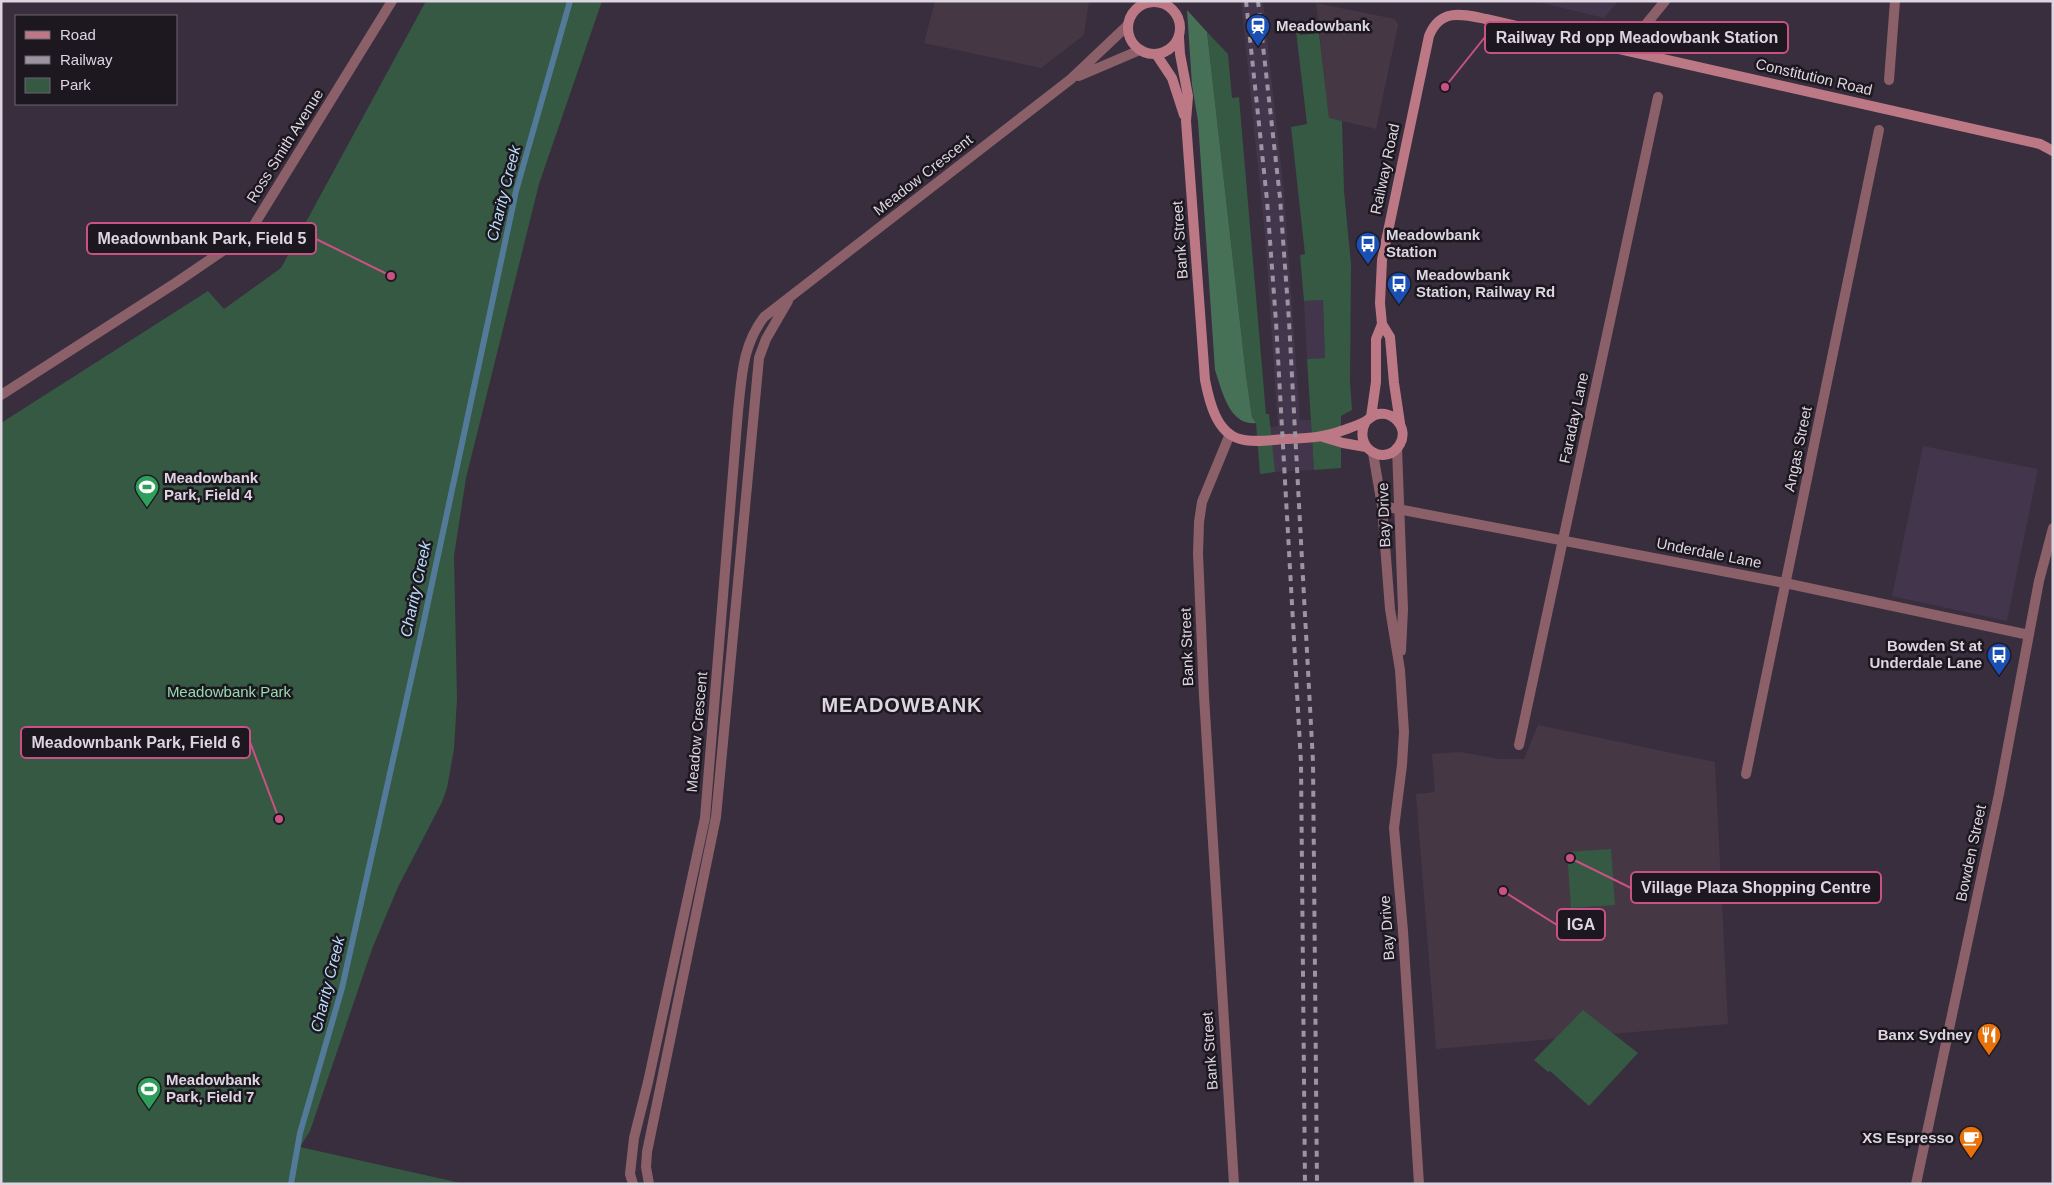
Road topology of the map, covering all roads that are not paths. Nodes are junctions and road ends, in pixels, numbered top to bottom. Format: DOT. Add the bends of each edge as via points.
graph roads {
  1 [pos="392,1"];
  2 [pos="1665,1"];
  3 [pos="1895,1"];
  4 [pos="1164,3"];
  5 [pos="1133,6"];
  6 [pos="1436,23"];
  7 [pos="1128,25"];
  8 [pos="1179,37"];
  9 [pos="1140,50"];
  10 [pos="1625,50"];
  11 [pos="1156,54"];
  12 [pos="1071,79"];
  13 [pos="1889,80"];
  14 [pos="1658,97"];
  15 [pos="1186,121"];
  16 [pos="1879,130"];
  17 [pos="2053,142"];
  18 [pos="2040,144"];
  19 [pos="2053,151"];
  20 [pos="792,294"];
  21 [pos="1382,324"];
  22 [pos="1,395"];
  23 [pos="1368,419"];
  24 [pos="1400,423"];
  25 [pos="1230,434"];
  26 [pos="1323,437"];
  27 [pos="1397,448"];
  28 [pos="1369,450"];
  29 [pos="1382,506"];
  30 [pos="1399,509"];
  31 [pos="2053,528"];
  32 [pos="1563,540"];
  33 [pos="1785,584"];
  34 [pos="2028,635"];
  35 [pos="1400,670"];
  36 [pos="1519,746"];
  37 [pos="1746,774"];
  38 [pos="633,1184"];
  39 [pos="648,1184"];
  40 [pos="1234,1184"];
  41 [pos="1419,1184"];
  42 [pos="1916,1184"];
  1 -- 22 [label="street, Ross Smith Avenue" via="249,233"];
  2 -- 10 [label="street"];
  3 -- 13 [label="street"];
  4 -- 5 [label="main road"];
  4 -- 8 [label="main road" via="1177,14"];
  5 -- 7 [label="main road"];
  6 -- 10 [label="main road, Constitution Road" via="1450,15 1469,15"];
  6 -- 21 [label="main road, Railway Road" via="1429,36 1384,246 1380,280"];
  7 -- 9 [label="main road" via="1131,41"];
  7 -- 12 [label="street, Meadow Crescent"];
  8 -- 11 [label="main road" via="1170,49"];
  8 -- 15 [label="main road, Bank Street" via="1188,96"];
  9 -- 11 [label="main road"];
  9 -- 12 [label="street, Meadow Crescent"];
  10 -- 18 [label="main road, Constitution Road"];
  11 -- 15 [label="main road, Bank Street" via="1172,78"];
  12 -- 20 [label="street, Meadow Crescent"];
  14 -- 32 [label="street, Faraday Lane"];
  15 -- 25 [label="main road, Bank Street" via="1205,380 1216,416"];
  16 -- 33 [label="street, Angas Street"];
  17 -- 18 [label="main road, Constitution Road"];
  18 -- 19 [label="main road, Constitution Road"];
  20 -- 38 [label="street, Meadow Crescent" via="764,317 751,337 745,357 704,818 634,1138 630,1174"];
  20 -- 39 [label="street, Meadow Crescent" via="759,358 716,817 647,1152"];
  21 -- 23 [label="main road, Railway Road" via="1376,339 1375,386"];
  21 -- 24 [label="main road, Railway Road" via="1390,337"];
  23 -- 24 [label="main road" via="1376,414 1389,415"];
  23 -- 26 [label="main road"];
  23 -- 28 [label="main road" via="1361,432"];
  24 -- 27 [label="main road" via="1403,436"];
  25 -- 26 [label="main road" via="1237,439 1255,441"];
  25 -- 40 [label="street, Bank Street" via="1202,502 1198,553"];
  26 -- 28 [label="main road"];
  27 -- 28 [label="main road" via="1385,455"];
  27 -- 30 [label="street, Bay Drive"];
  28 -- 29 [label="street, Bay Drive"];
  29 -- 30 [label="street, Underdale Lane"];
  29 -- 35 [label="street, Bay Drive" via="1390,609"];
  30 -- 32 [label="street, Underdale Lane"];
  30 -- 35 [label="street, Bay Drive" via="1403,609"];
  31 -- 34 [label="street, Bowden Street"];
  32 -- 33 [label="street, Underdale Lane"];
  32 -- 36 [label="street, Faraday Lane"];
  33 -- 34 [label="street, Underdale Lane"];
  33 -- 37 [label="street, Angas Street"];
  34 -- 42 [label="street, Bowden Street" via="1999,794"];
  35 -- 41 [label="street, Bay Drive" via="1404,732 1394,828"];
}
